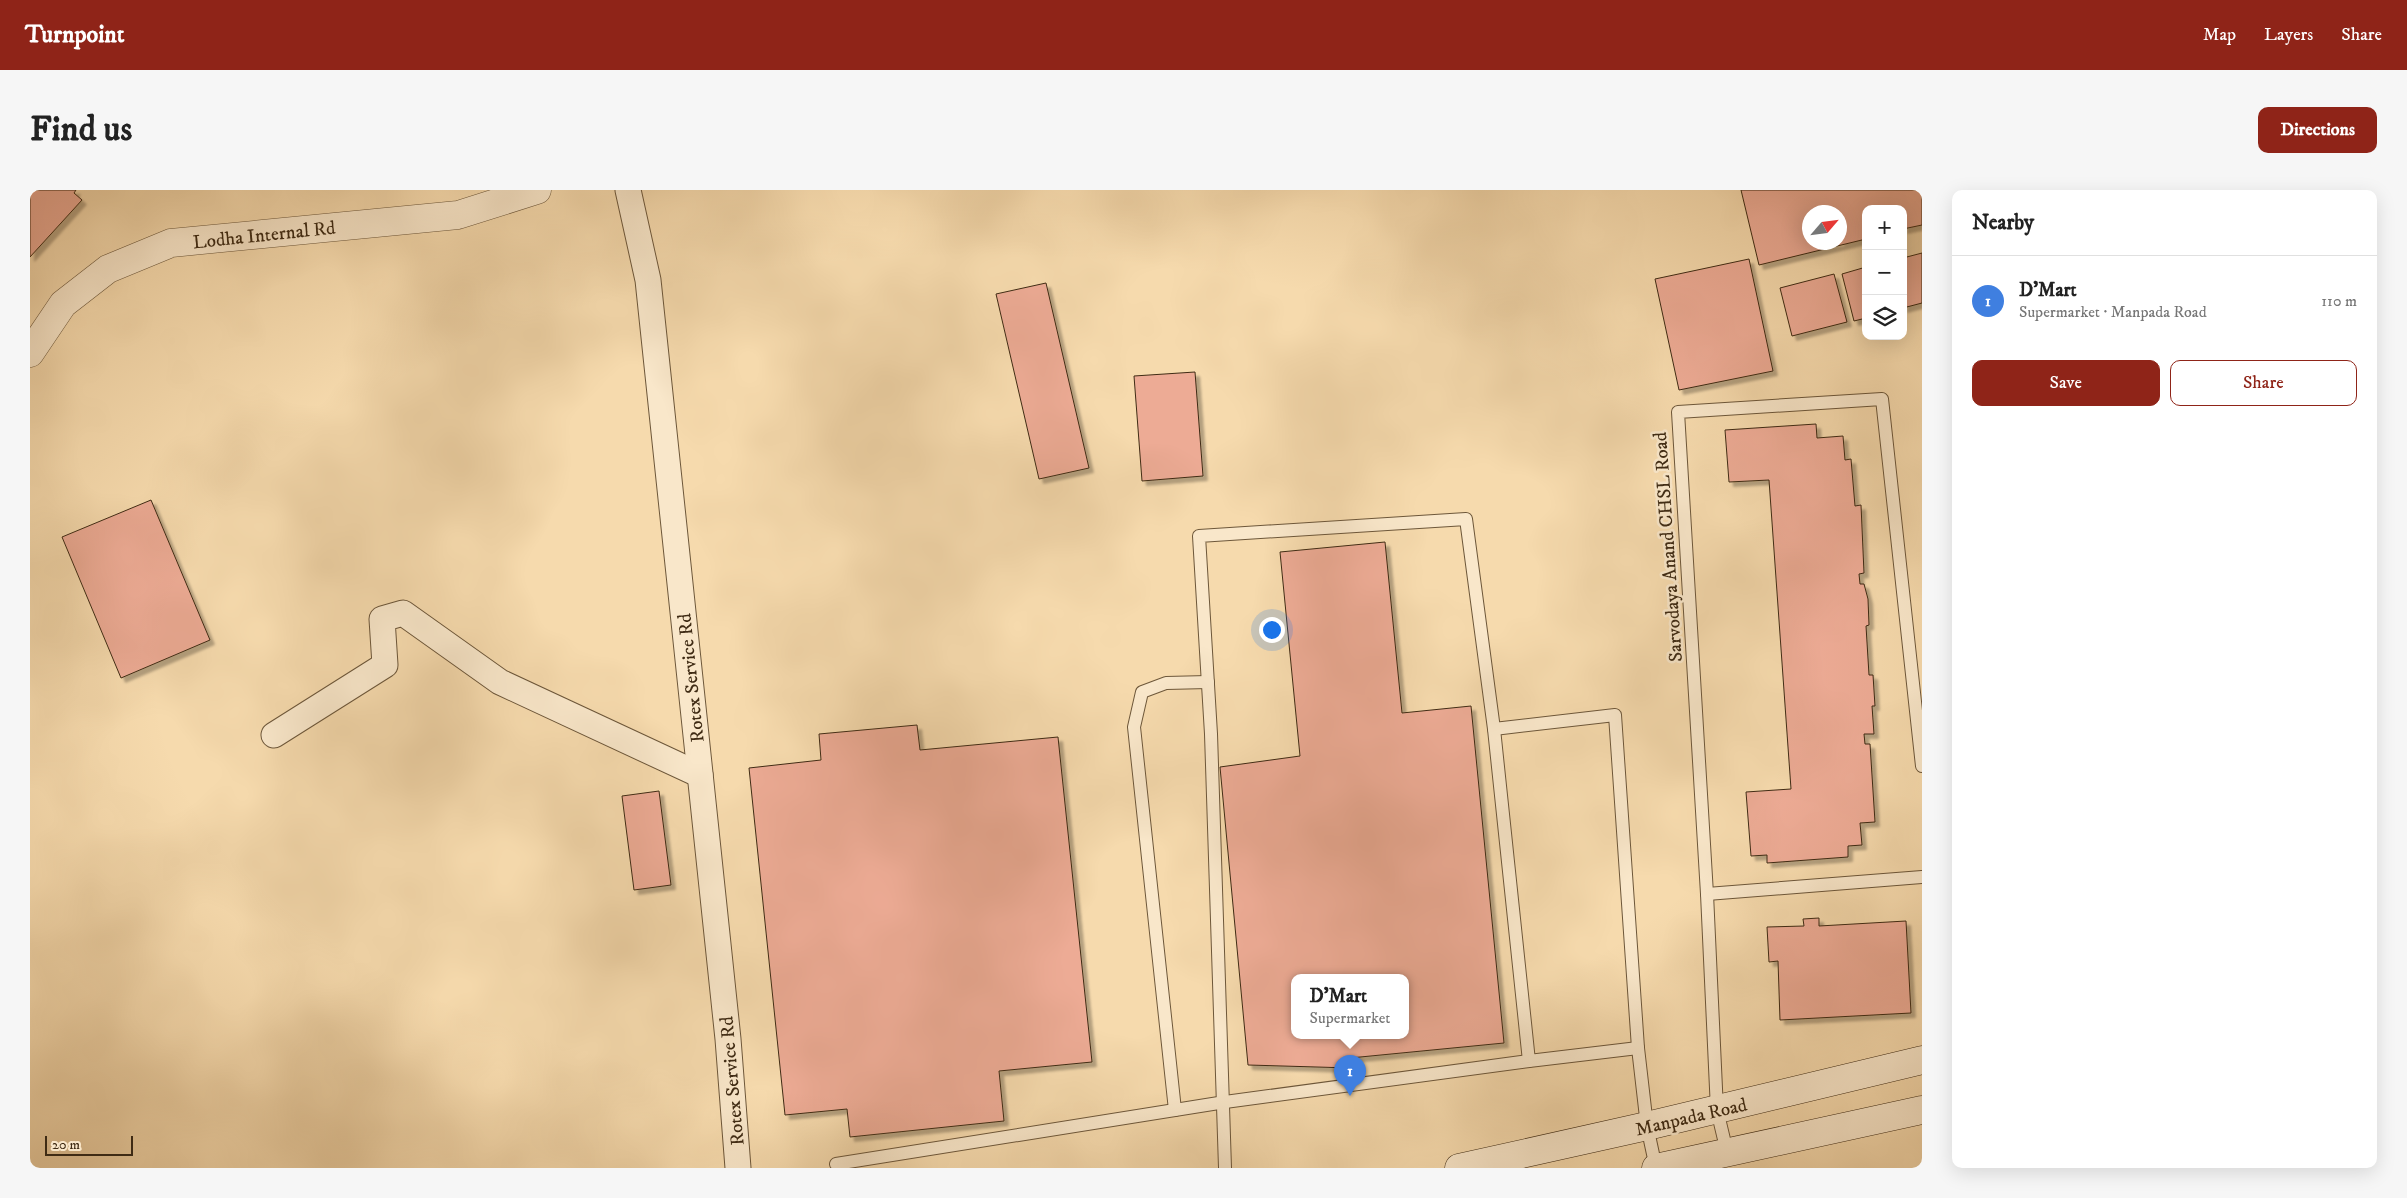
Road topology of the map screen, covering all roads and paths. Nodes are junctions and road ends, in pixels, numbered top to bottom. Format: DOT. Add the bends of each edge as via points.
graph roads {
  1 [pos="537,190"];
  2 [pos="628,190"];
  3 [pos="30,353"];
  4 [pos="1208,682"];
  5 [pos="1494,729"];
  6 [pos="274,734"];
  7 [pos="1922,766"];
  8 [pos="700,775"];
  9 [pos="1922,877"];
  10 [pos="1707,894"];
  11 [pos="1638,1048"];
  12 [pos="1922,1060"];
  13 [pos="1529,1061"];
  14 [pos="1225,1102"];
  15 [pos="1175,1110"];
  16 [pos="1717,1110"];
  17 [pos="1922,1110"];
  18 [pos="1647,1126"];
  19 [pos="1727,1152"];
  20 [pos="836,1164"];
  21 [pos="738,1168"];
  22 [pos="1226,1168"];
  23 [pos="1459,1168"];
  24 [pos="1656,1168"];
  1 -- 3 [label="main road, Lodha Internal Rd" via="458,215 170,243 108,269 63,304"];
  2 -- 8 [label="street, Rotex Service Rd" via="648,280"];
  4 -- 5 [label="lane" via="1199,536 1466,519"];
  4 -- 14 [label="lane"];
  4 -- 15 [label="lane" via="1166,683 1142,692 1134,727"];
  5 -- 11 [label="lane" via="1615,715"];
  5 -- 13 [label="lane"];
  6 -- 8 [label="street" via="385,665 382,619 403,612 500,682"];
  7 -- 10 [label="lane, Sarvodaya Anand CHSL Road" via="1882,399 1678,412"];
  8 -- 21 [label="street, Rotex Service Rd"];
  9 -- 10 [label="lane"];
  10 -- 16 [label="lane, Sarvodaya Anand CHSL Road"];
  11 -- 13 [label="lane"];
  11 -- 18 [label="lane"];
  12 -- 16 [label="main road, Manpada Road"];
  13 -- 14 [label="lane"];
  14 -- 15 [label="lane"];
  14 -- 22 [label="lane"];
  15 -- 20 [label="lane"];
  16 -- 18 [label="main road, Manpada Road"];
  16 -- 19 [label="lane, Sarvodaya Anand CHSL Road"];
  17 -- 19 [label="main road"];
  18 -- 23 [label="main road, Manpada Road"];
  18 -- 24 [label="lane"];
  19 -- 24 [label="main road"];
}
